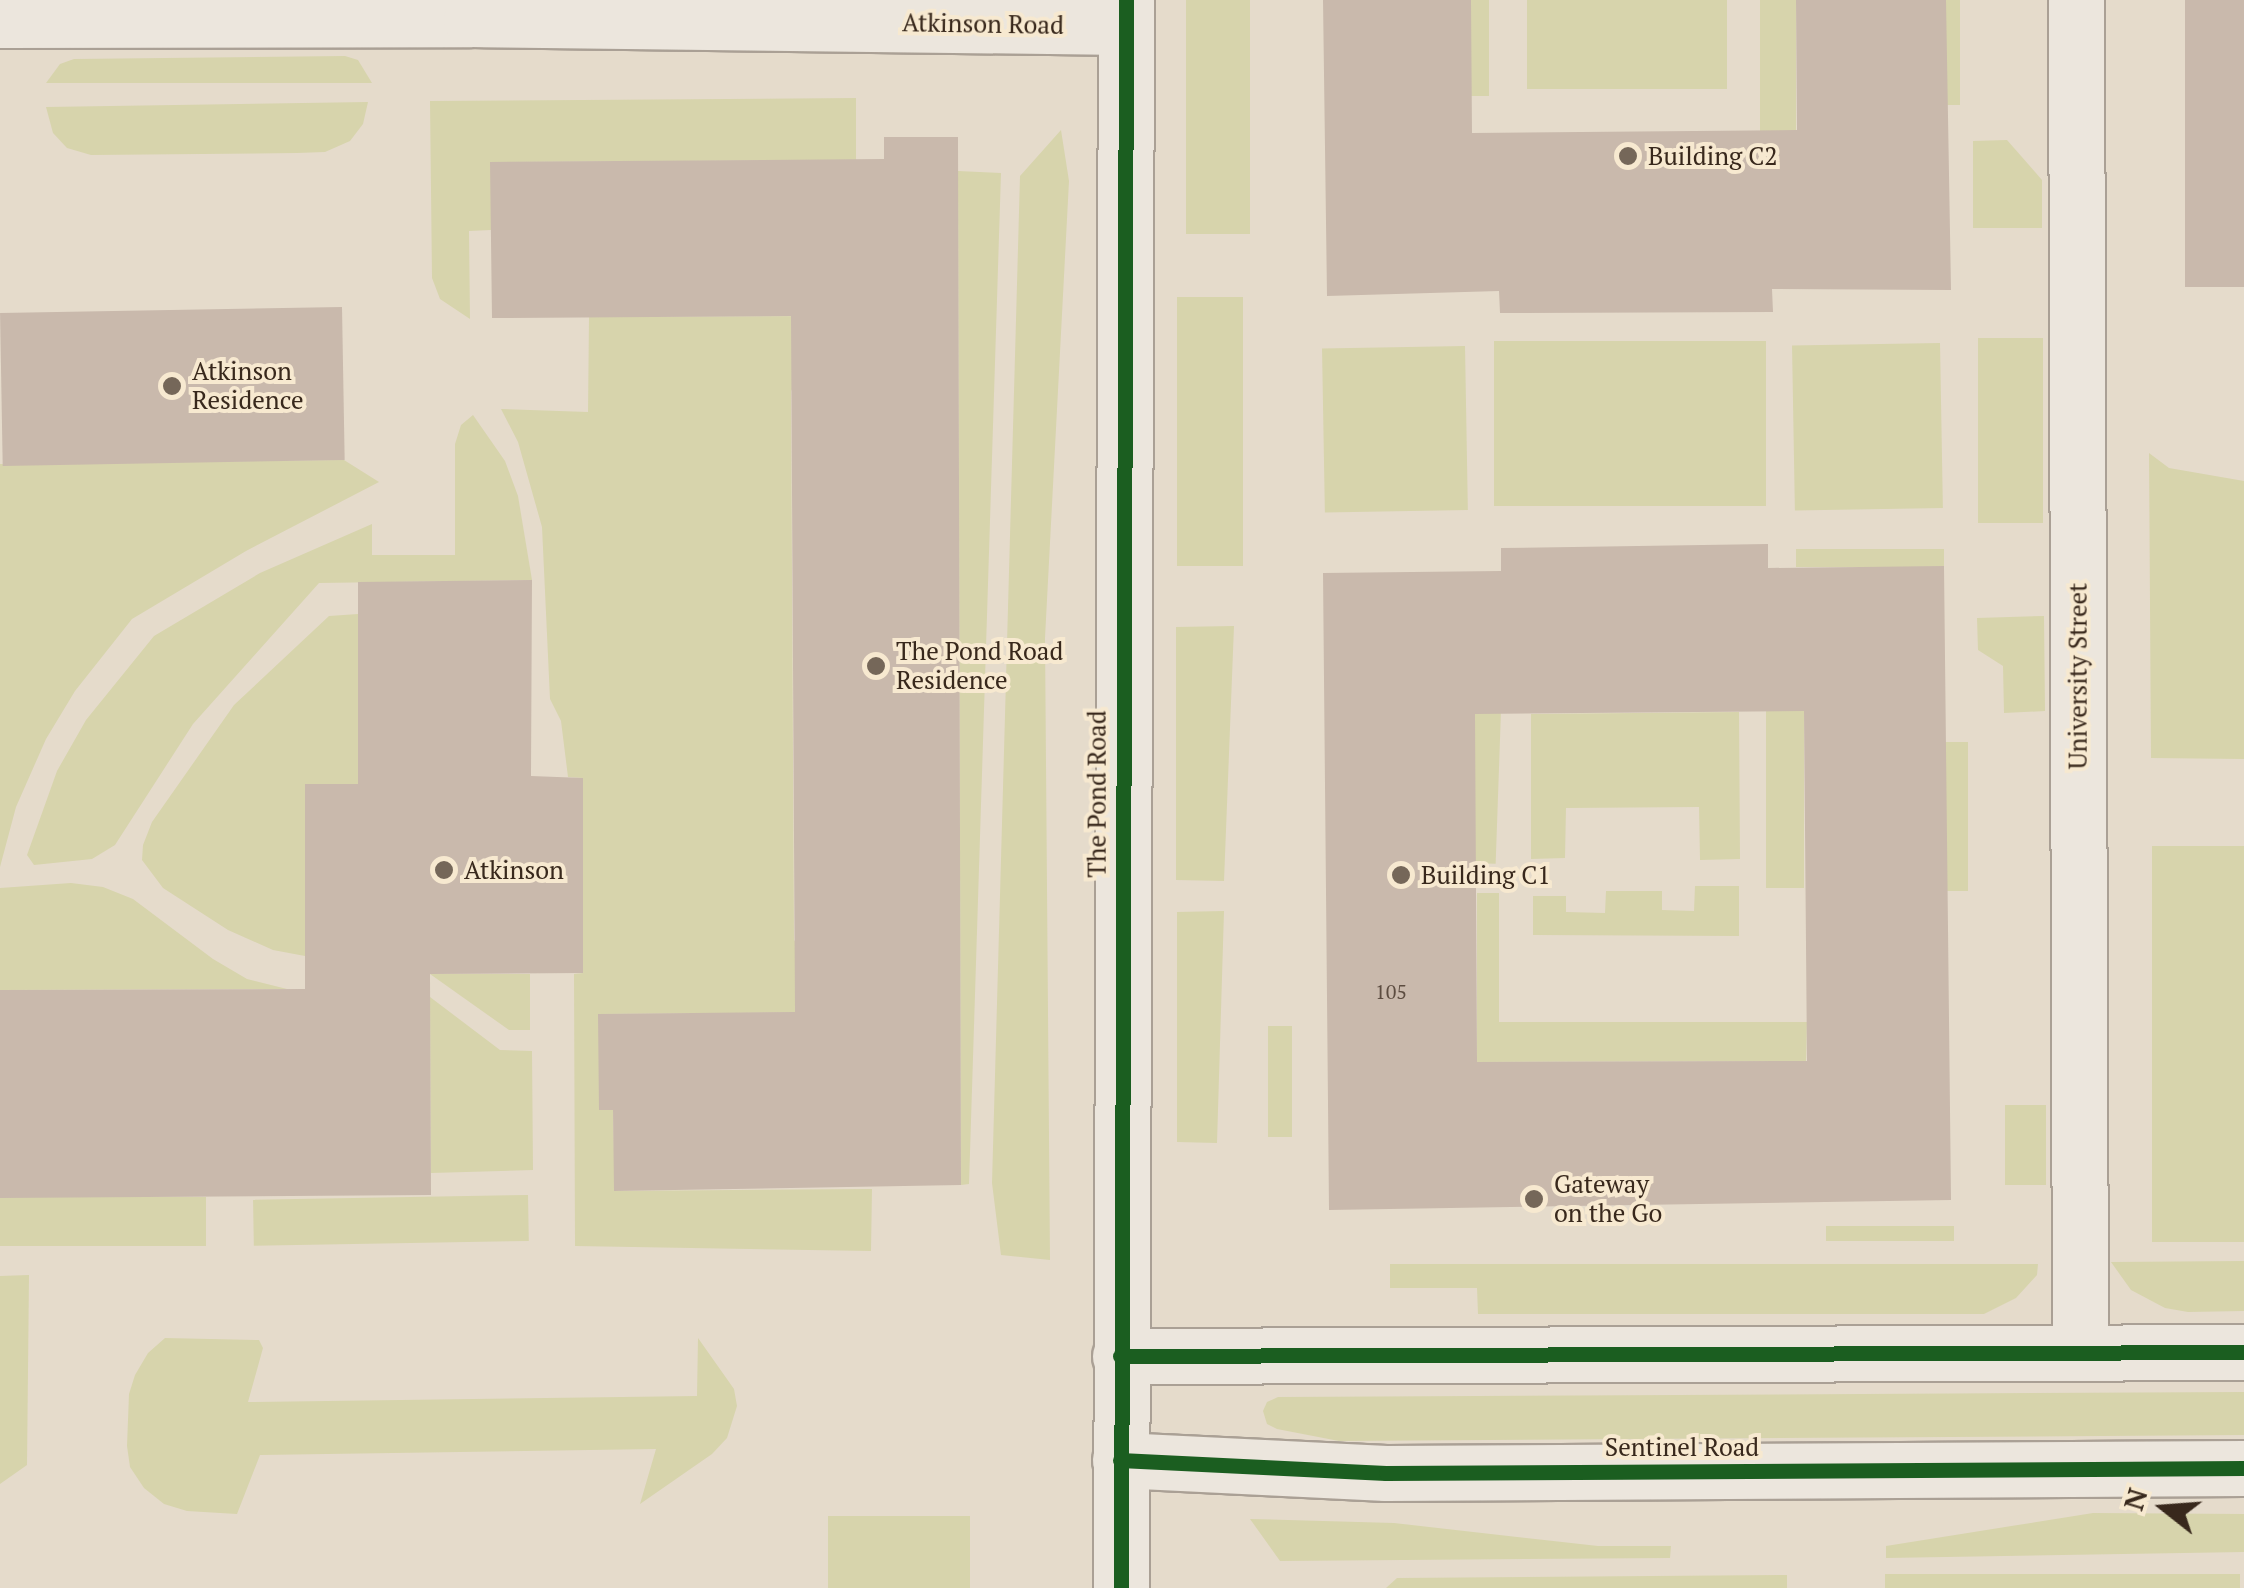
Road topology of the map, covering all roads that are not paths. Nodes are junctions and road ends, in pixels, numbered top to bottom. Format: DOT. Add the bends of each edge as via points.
graph roads {
  1 [pos="2076,0"];
  2 [pos="1126,14"];
  3 [pos="0,20"];
  4 [pos="2080,1352"];
  5 [pos="2244,1352"];
  6 [pos="1120,1356"];
  7 [pos="1120,1460"];
  8 [pos="2244,1468"];
  9 [pos="1121,1588"];
  1 -- 4 [label="street, University Street"];
  2 -- 3 [label="street, Atkinson Road"];
  2 -- 6 [label="street, The Pond Road"];
  4 -- 5 [label="street"];
  4 -- 6 [label="street"];
  6 -- 7 [label="street, The Pond Road"];
  7 -- 8 [label="street, Sentinel Road" via="1386,1473"];
  7 -- 9 [label="street, The Pond Road"];
}
